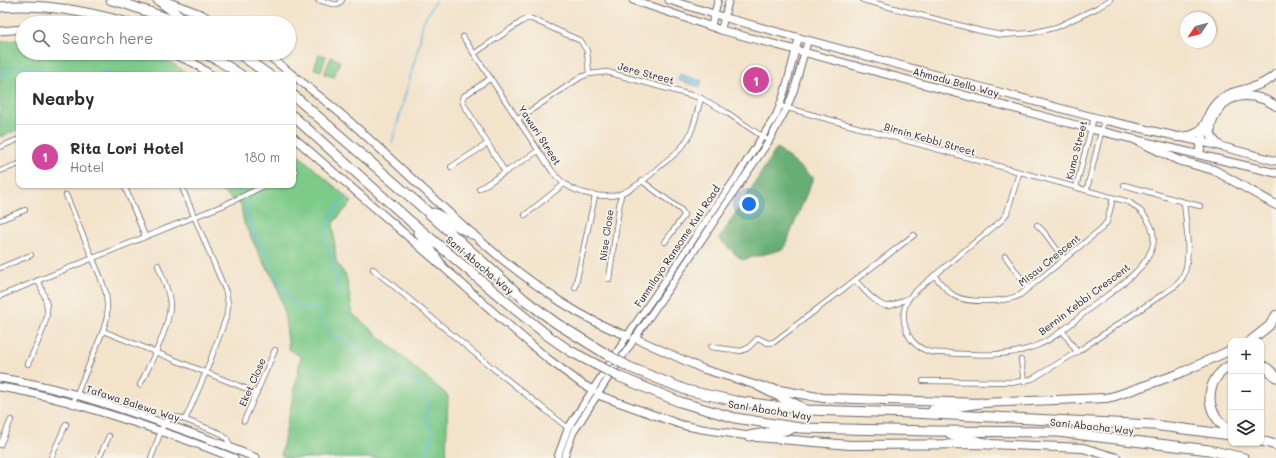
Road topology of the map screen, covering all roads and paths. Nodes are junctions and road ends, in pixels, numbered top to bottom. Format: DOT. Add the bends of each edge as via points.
graph roads {
  1 [pos="111,0"];
  2 [pos="158,0"];
  3 [pos="163,0"];
  4 [pos="318,0"];
  5 [pos="342,0"];
  6 [pos="633,0"];
  7 [pos="669,0"];
  8 [pos="718,0"];
  9 [pos="729,0"];
  10 [pos="862,0"];
  11 [pos="1110,0"];
  12 [pos="0,7"];
  13 [pos="714,15"];
  14 [pos="97,16"];
  15 [pos="161,16"];
  16 [pos="178,16"];
  17 [pos="204,16"];
  18 [pos="724,18"];
  19 [pos="711,26"];
  20 [pos="16,29"];
  21 [pos="0,30"];
  22 [pos="721,30"];
  23 [pos="464,37"];
  24 [pos="799,38"];
  25 [pos="808,40"];
  26 [pos="795,50"];
  27 [pos="804,52"];
  28 [pos="474,53"];
  29 [pos="187,60"];
  30 [pos="218,60"];
  31 [pos="248,60"];
  32 [pos="274,60"];
  33 [pos="207,72"];
  34 [pos="236,72"];
  35 [pos="265,72"];
  36 [pos="289,72"];
  37 [pos="589,74"];
  38 [pos="1276,74"];
  39 [pos="296,77"];
  40 [pos="491,78"];
  41 [pos="296,98"];
  42 [pos="701,98"];
  43 [pos="781,105"];
  44 [pos="1276,106"];
  45 [pos="787,108"];
  46 [pos="1094,117"];
  47 [pos="296,119"];
  48 [pos="518,119"];
  49 [pos="1104,120"];
  50 [pos="1207,122"];
  51 [pos="1091,128"];
  52 [pos="1102,131"];
  53 [pos="763,137"];
  54 [pos="1177,137"];
  55 [pos="16,140"];
  56 [pos="296,140"];
  57 [pos="769,140"];
  58 [pos="1136,140"];
  59 [pos="1202,142"];
  60 [pos="487,144"];
  61 [pos="1220,146"];
  62 [pos="0,147"];
  63 [pos="538,151"];
  64 [pos="1199,154"];
  65 [pos="1276,161"];
  66 [pos="16,165"];
  67 [pos="451,167"];
  68 [pos="0,171"];
  69 [pos="505,172"];
  70 [pos="1274,172"];
  71 [pos="1019,173"];
  72 [pos="642,181"];
  73 [pos="564,184"];
  74 [pos="1124,185"];
  75 [pos="1076,187"];
  76 [pos="125,188"];
  77 [pos="183,188"];
  78 [pos="260,188"];
  79 [pos="479,190"];
  80 [pos="1087,190"];
  81 [pos="621,194"];
  82 [pos="66,195"];
  83 [pos="596,196"];
  84 [pos="1113,198"];
  85 [pos="1184,202"];
  86 [pos="1276,205"];
  87 [pos="421,206"];
  88 [pos="1200,206"];
  89 [pos="25,210"];
  90 [pos="525,215"];
  91 [pos="194,217"];
  92 [pos="0,220"];
  93 [pos="410,221"];
  94 [pos="1037,225"];
  95 [pos="472,234"];
  96 [pos="914,235"];
  97 [pos="145,236"];
  98 [pos="665,242"];
  99 [pos="31,255"];
  100 [pos="1004,256"];
  101 [pos="92,258"];
  102 [pos="1064,259"];
  103 [pos="158,265"];
  104 [pos="441,265"];
  105 [pos="0,268"];
  106 [pos="373,269"];
  107 [pos="934,275"];
  108 [pos="609,279"];
  109 [pos="38,280"];
  110 [pos="855,280"];
  111 [pos="575,288"];
  112 [pos="1028,288"];
  113 [pos="0,296"];
  114 [pos="910,298"];
  115 [pos="1276,315"];
  116 [pos="1062,330"];
  117 [pos="103,331"];
  118 [pos="632,337"];
  119 [pos="1254,338"];
  120 [pos="711,347"];
  121 [pos="276,350"];
  122 [pos="1228,351"];
  123 [pos="155,352"];
  124 [pos="1077,352"];
  125 [pos="1021,360"];
  126 [pos="28,364"];
  127 [pos="1264,366"];
  128 [pos="1228,367"];
  129 [pos="206,372"];
  130 [pos="1276,377"];
  131 [pos="0,378"];
  132 [pos="923,381"];
  133 [pos="1024,382"];
  134 [pos="140,385"];
  135 [pos="759,386"];
  136 [pos="0,387"];
  137 [pos="596,393"];
  138 [pos="257,394"];
  139 [pos="76,395"];
  140 [pos="73,403"];
  141 [pos="981,403"];
  142 [pos="808,410"];
  143 [pos="912,413"];
  144 [pos="11,420"];
  145 [pos="185,420"];
  146 [pos="244,421"];
  147 [pos="164,423"];
  148 [pos="66,424"];
  149 [pos="568,428"];
  150 [pos="800,428"];
  151 [pos="1228,429"];
  152 [pos="162,431"];
  153 [pos="932,431"];
  154 [pos="1228,435"];
  155 [pos="109,436"];
  156 [pos="749,436"];
  157 [pos="990,444"];
  158 [pos="0,446"];
  159 [pos="231,448"];
  160 [pos="252,457"];
  161 [pos="51,458"];
  162 [pos="99,458"];
  163 [pos="151,458"];
  164 [pos="234,458"];
  165 [pos="557,458"];
  166 [pos="564,458"];
  167 [pos="1117,458"];
  168 [pos="1244,458"];
  1 -- 15 [label="highway"];
  2 -- 16 [label="highway"];
  3 -- 17 [label="main road"];
  4 -- 5 [label="street" via="337,5"];
  6 -- 19 [label="main road, Ahmadu Bello Way"];
  7 -- 13 [label="main road, Ahmadu Bello Way"];
  8 -- 13 [label="street"];
  9 -- 18 [label="street"];
  10 -- 11 [label="street" via="1002,35 1032,33 1058,27"];
  12 -- 14 [label="highway" via="37,7"];
  13 -- 18 [label="main road, Ahmadu Bello Way"];
  13 -- 19 [label="street"];
  18 -- 22 [label="street"];
  18 -- 24 [label="main road, Ahmadu Bello Way"];
  19 -- 22 [label="main road, Ahmadu Bello Way"];
  20 -- 21 [label="main road"];
  22 -- 26 [label="main road, Ahmadu Bello Way"];
  23 -- 28 [label="street, Yawuri Street"];
  24 -- 25 [label="main road, Ahmadu Bello Way"];
  24 -- 26 [label="street, Funmilayo Ransome Kuti Road"];
  25 -- 27 [label="street, Funmilayo Ransome Kuti Road"];
  25 -- 46 [label="main road, Ahmadu Bello Way"];
  26 -- 27 [label="main road, Ahmadu Bello Way"];
  26 -- 43 [label="street, Funmilayo Ransome Kuti Road"];
  27 -- 45 [label="street, Funmilayo Ransome Kuti Road"];
  27 -- 51 [label="main road, Ahmadu Bello Way"];
  28 -- 37 [label="street" via="526,19 532,19 582,41 587,50"];
  28 -- 40 [label="street, Yawuri Street"];
  29 -- 33 [label="main road"];
  30 -- 34 [label="highway"];
  31 -- 35 [label="highway"];
  32 -- 36 [label="main road, Sani Abacha Way"];
  37 -- 42 [label="street, Jere Street" via="607,72"];
  37 -- 48 [label="street, Jere Street"];
  38 -- 50 [label="highway" via="1260,85 1219,99 1214,104"];
  39 -- 95 [label="main road, Sani Abacha Way" via="355,126"];
  40 -- 48 [label="street, Yawuri Street"];
  40 -- 60 [label="street" via="462,99"];
  41 -- 87 [label="highway, Sani Abacha Way"];
  42 -- 53 [label="street, Jere Street"];
  42 -- 72 [label="street, Yawuri Street" via="692,130 683,146"];
  43 -- 45 [label="street, Birnin Kebbi Street"];
  43 -- 53 [label="street, Funmilayo Ransome Kuti Road"];
  44 -- 61 [label="highway" via="1262,98 1238,97 1229,100 1213,121 1211,135"];
  45 -- 57 [label="street, Funmilayo Ransome Kuti Road"];
  45 -- 71 [label="street, Birnin Kebbi Street"];
  46 -- 49 [label="main road, Ahmadu Bello Way"];
  46 -- 51 [label="street, Kumo Street"];
  47 -- 93 [label="highway, Sani Abacha Way"];
  48 -- 63 [label="street, Yawuri Street"];
  49 -- 52 [label="street"];
  49 -- 54 [label="main road, Ahmadu Bello Way"];
  50 -- 54 [label="highway" via="1195,135"];
  50 -- 59 [label="highway"];
  51 -- 52 [label="main road, Ahmadu Bello Way"];
  51 -- 75 [label="street, Kumo Street"];
  52 -- 58 [label="main road, Ahmadu Bello Way"];
  52 -- 80 [label="street"];
  53 -- 57 [label="street, Jere Street"];
  53 -- 118 [label="street, Funmilayo Ransome Kuti Road"];
  54 -- 59 [label="main road, Ahmadu Bello Way"];
  55 -- 62 [label="street"];
  56 -- 104 [label="main road"];
  57 -- 118 [label="street, Funmilayo Ransome Kuti Road"];
  58 -- 64 [label="main road, Ahmadu Bello Way"];
  58 -- 86 [label="highway" via="1178,160 1214,170"];
  59 -- 61 [label="main road, Ahmadu Bello Way"];
  59 -- 64 [label="highway"];
  60 -- 67 [label="street"];
  60 -- 69 [label="street"];
  61 -- 65 [label="main road, Ahmadu Bello Way"];
  63 -- 69 [label="street"];
  63 -- 73 [label="street, Yawuri Street"];
  64 -- 70 [label="main road, Ahmadu Bello Way"];
  66 -- 68 [label="street"];
  69 -- 79 [label="street"];
  71 -- 75 [label="street, Birnin Kebbi Street"];
  71 -- 107 [label="street, Bernin Kebbi Crescent" via="1007,213 1002,220"];
  72 -- 81 [label="street, Yawuri Street"];
  72 -- 98 [label="street" via="684,214"];
  73 -- 83 [label="street, Yawuri Street"];
  73 -- 90 [label="street"];
  74 -- 85 [label="street"];
  75 -- 80 [label="street, Bernin Kebbi Crescent"];
  76 -- 97 [label="street"];
  77 -- 91 [label="street"];
  78 -- 91 [label="street"];
  80 -- 84 [label="street, Bernin Kebbi Crescent"];
  81 -- 83 [label="street, Yawuri Street"];
  81 -- 108 [label="street, Nise Close"];
  82 -- 101 [label="street"];
  83 -- 111 [label="street"];
  84 -- 102 [label="street, Misau Crescent" via="1104,226"];
  84 -- 116 [label="street, Bernin Kebbi Crescent" via="1129,202 1147,217 1153,230 1154,243 1150,254 1136,272"];
  85 -- 88 [label="street"];
  85 -- 124 [label="street" via="1187,244 1186,267 1181,280"];
  87 -- 95 [label="highway"];
  87 -- 142 [label="highway, Sani Abacha Way, bridge" via="525,300 562,327 629,367 686,390 735,401"];
  89 -- 92 [label="street"];
  91 -- 97 [label="street"];
  91 -- 129 [label="street" via="226,292 228,303 227,315"];
  93 -- 104 [label="highway"];
  93 -- 150 [label="highway, Sani Abacha Way, bridge" via="547,335 570,351 620,377 686,404 735,418"];
  94 -- 102 [label="street"];
  95 -- 118 [label="main road, Sani Abacha Way" via="560,301 596,323"];
  96 -- 110 [label="street"];
  97 -- 101 [label="street"];
  99 -- 105 [label="street"];
  100 -- 112 [label="street"];
  101 -- 109 [label="street"];
  101 -- 117 [label="street" via="104,287 108,305"];
  102 -- 112 [label="street, Misau Crescent"];
  103 -- 123 [label="street" via="170,304 165,328"];
  104 -- 137 [label="main road" via="548,359"];
  106 -- 149 [label="street"];
  107 -- 112 [label="street, Misau Crescent" via="954,295 964,300 1014,298"];
  107 -- 114 [label="street, Bernin Kebbi Crescent"];
  109 -- 113 [label="street"];
  109 -- 126 [label="street" via="45,297 46,318"];
  110 -- 114 [label="street" via="878,304 884,306"];
  110 -- 120 [label="street" via="774,342 768,343 758,338 741,351"];
  114 -- 116 [label="street, Bernin Kebbi Crescent" via="903,314 908,335 924,350 933,352 1020,352 1035,347"];
  115 -- 119 [label="highway" via="1269,326"];
  116 -- 124 [label="street"];
  117 -- 123 [label="street"];
  117 -- 139 [label="street"];
  118 -- 135 [label="main road, Sani Abacha Way" via="703,369"];
  118 -- 137 [label="street, Funmilayo Ransome Kuti Road"];
  121 -- 138 [label="street, Eket Close"];
  122 -- 141 [label="highway" via="1178,374 1106,398"];
  123 -- 129 [label="street"];
  123 -- 134 [label="street"];
  124 -- 133 [label="street"];
  125 -- 133 [label="street"];
  127 -- 130 [label="highway"];
  128 -- 151 [label="highway" via="1218,375 1211,389 1210,405 1219,423"];
  129 -- 138 [label="street"];
  129 -- 145 [label="street"];
  131 -- 139 [label="main road, Tafawa Balewa Way"];
  132 -- 133 [label="street"];
  135 -- 141 [label="highway" via="823,398"];
  135 -- 142 [label="highway"];
  136 -- 140 [label="main road, Tafawa Balewa Way"];
  137 -- 149 [label="street, Funmilayo Ransome Kuti Road"];
  137 -- 156 [label="main road" via="682,425"];
  137 -- 166 [label="street, Funmilayo Ransome Kuti Road" via="573,433"];
  138 -- 146 [label="street, Eket Close"];
  139 -- 140 [label="street"];
  139 -- 147 [label="main road, Tafawa Balewa Way"];
  140 -- 152 [label="main road, Tafawa Balewa Way"];
  141 -- 143 [label="highway"];
  142 -- 143 [label="highway, Sani Abacha Way"];
  143 -- 154 [label="highway, Sani Abacha Way" via="1153,424"];
  144 -- 158 [label="street"];
  145 -- 147 [label="street" via="173,418"];
  145 -- 159 [label="street" via="220,433 227,439"];
  147 -- 152 [label="street"];
  147 -- 159 [label="main road, Tafawa Balewa Way"];
  148 -- 161 [label="street"];
  149 -- 165 [label="street, Funmilayo Ransome Kuti Road"];
  150 -- 153 [label="highway, Sani Abacha Way"];
  150 -- 156 [label="highway"];
  152 -- 163 [label="street"];
  152 -- 164 [label="main road, Tafawa Balewa Way"];
  153 -- 157 [label="highway"];
  153 -- 168 [label="highway, Sani Abacha Way" via="1058,432 1209,450"];
  155 -- 162 [label="street"];
  156 -- 157 [label="highway" via="850,445"];
  157 -- 167 [label="highway" via="1083,448"];
  159 -- 160 [label="main road, Tafawa Balewa Way"];
}
